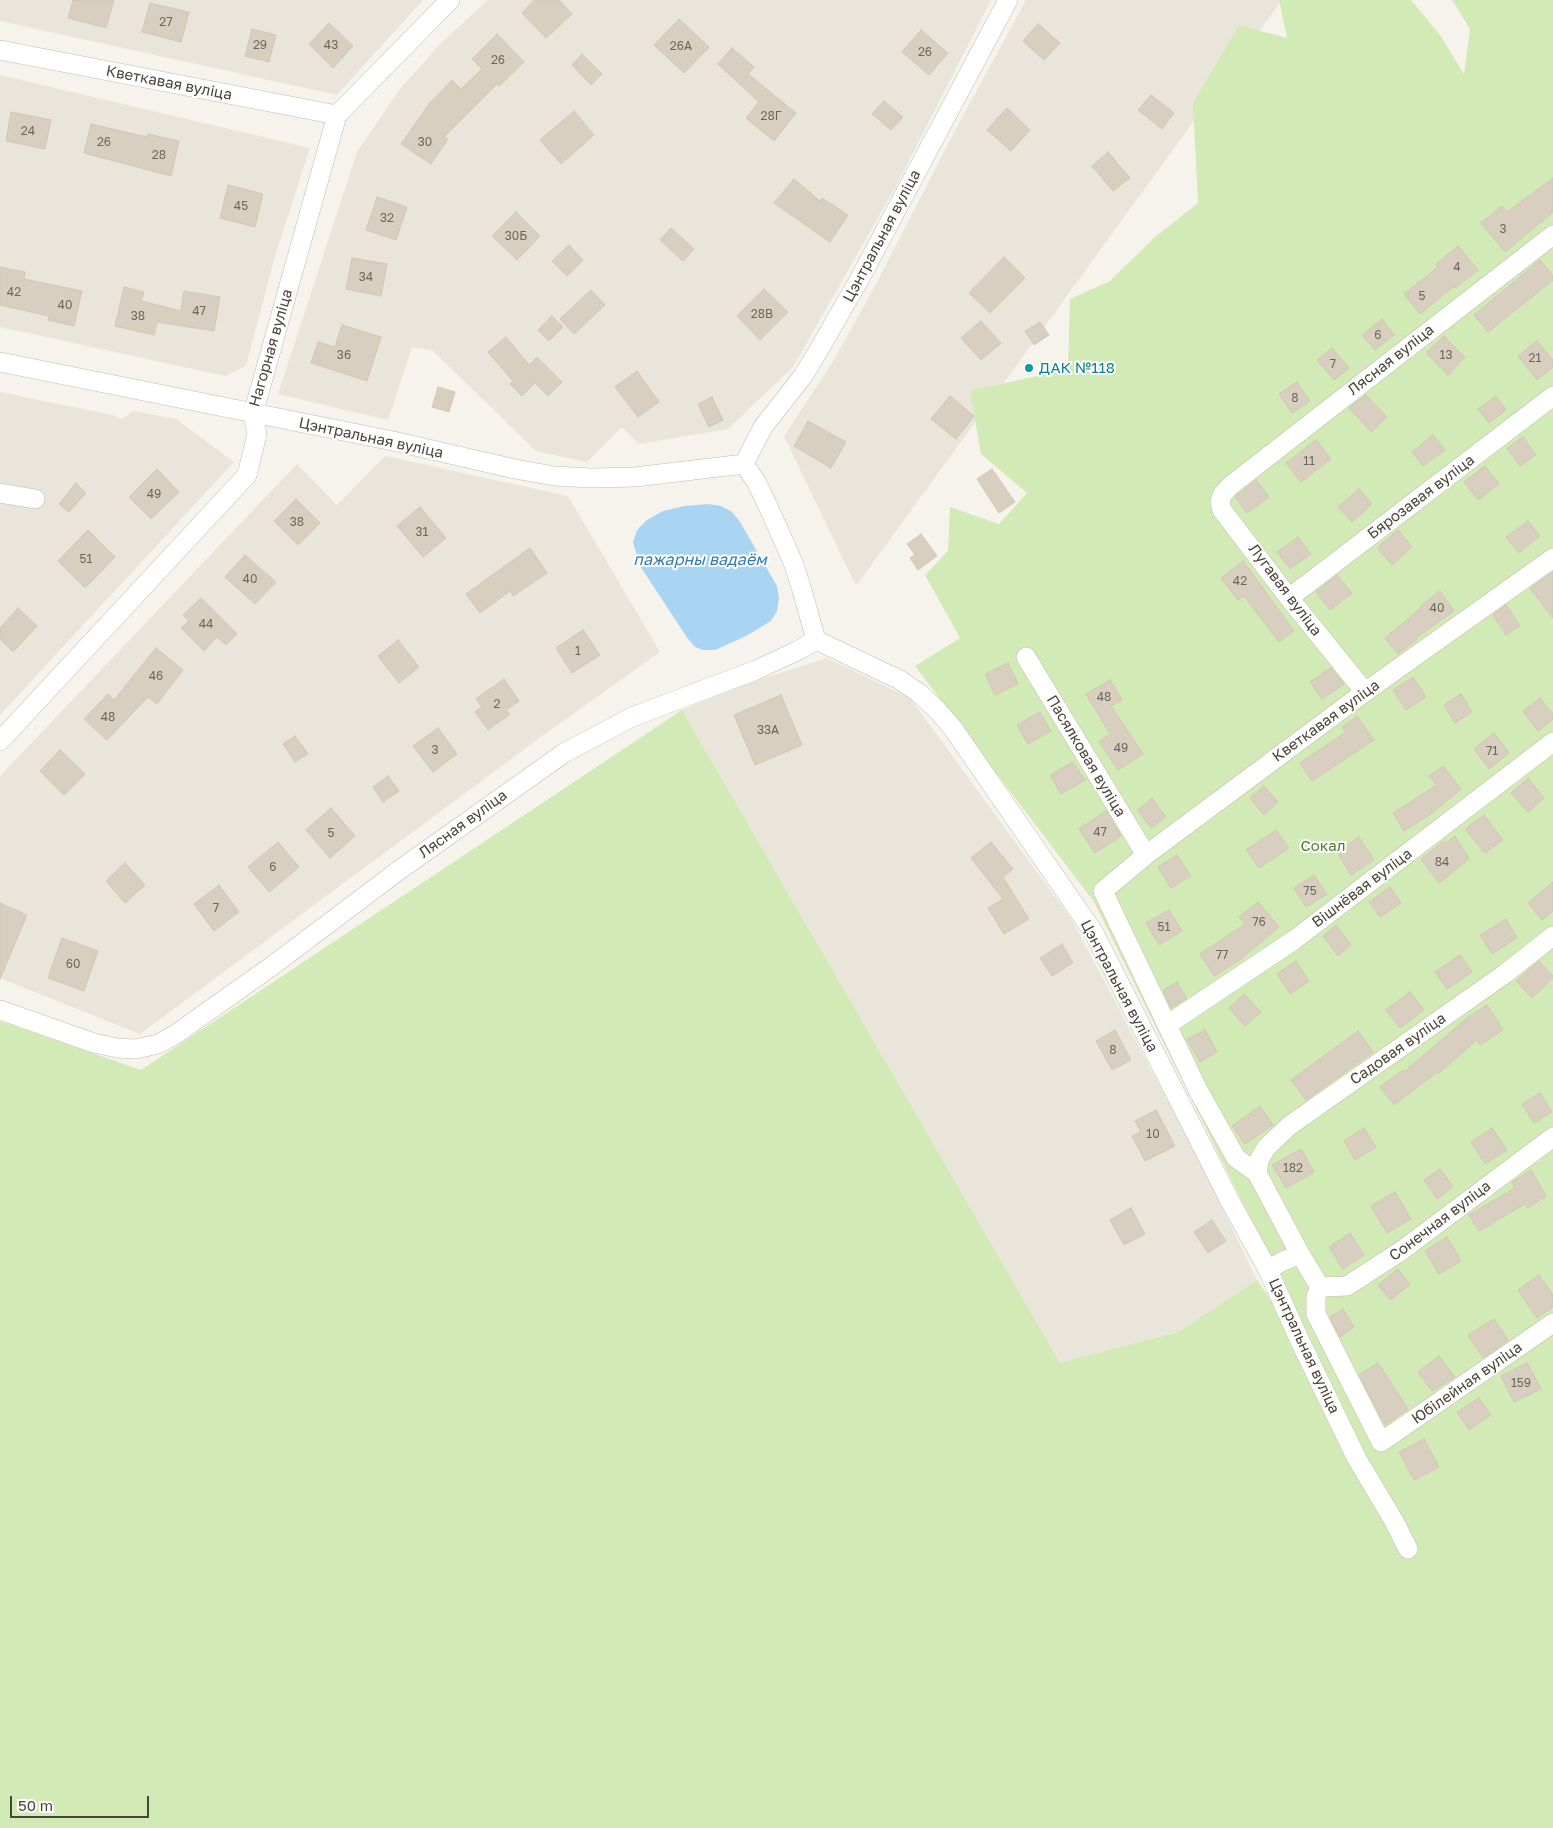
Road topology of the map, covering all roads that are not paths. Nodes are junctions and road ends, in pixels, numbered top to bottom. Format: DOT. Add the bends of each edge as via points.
graph roads {
  1 [pos="450,0"];
  2 [pos="1008,0"];
  3 [pos="0,50"];
  4 [pos="337,115"];
  5 [pos="1553,235"];
  6 [pos="0,362"];
  7 [pos="1553,396"];
  8 [pos="253,414"];
  9 [pos="744,464"];
  10 [pos="1230,486"];
  11 [pos="0,493"];
  12 [pos="34,499"];
  13 [pos="1553,558"];
  14 [pos="1289,598"];
  15 [pos="816,640"];
  16 [pos="1026,657"];
  17 [pos="1365,692"];
  18 [pos="0,741"];
  19 [pos="1553,742"];
  20 [pos="1146,855"];
  21 [pos="1553,936"];
  22 [pos="0,1010"];
  23 [pos="1167,1025"];
  24 [pos="1553,1137"];
  25 [pos="1257,1173"];
  26 [pos="1300,1254"];
  27 [pos="1268,1270"];
  28 [pos="1320,1287"];
  29 [pos="1553,1323"];
  30 [pos="1408,1549"];
  1 -- 4 [label="street, Нагорная вуліца"];
  2 -- 9 [label="street, Цэнтральная вуліца" via="859,280 803,376 762,427"];
  3 -- 4 [label="street, Кветкавая вуліца"];
  4 -- 8 [label="street, Нагорная вуліца"];
  5 -- 10 [label="street, Лясная вуліца"];
  6 -- 8 [label="street, Цэнтральная вуліца"];
  7 -- 14 [label="street, Бярозавая вуліца"];
  8 -- 9 [label="street, Цэнтральная вуліца" via="554,476 635,476"];
  8 -- 18 [label="street, Нагорная вуліца" via="257,434 247,475"];
  9 -- 15 [label="street" via="764,499 794,566"];
  10 -- 14 [label="street, Лугавая вуліца" via="1222,495 1222,510"];
  11 -- 12 [label="street"];
  13 -- 17 [label="street, Кветкавая вуліца"];
  14 -- 17 [label="street, Лугавая вуліца"];
  15 -- 22 [label="street, Лясная вуліца" via="756,670 632,717 564,753 272,966 158,1044 136,1049 94,1044"];
  15 -- 27 [label="street, Цэнтральная вуліца" via="900,680 938,710 952,728 1094,933"];
  16 -- 20 [label="street, Пасялковая вуліца"];
  17 -- 20 [label="street, Кветкавая вуліца"];
  19 -- 23 [label="street, Вішнёвая вуліца" via="1294,940"];
  20 -- 23 [label="street, Кветкавая вуліца" via="1103,891"];
  21 -- 25 [label="street, Садовая вуліца" via="1289,1126 1266,1148 1259,1160"];
  23 -- 25 [label="street" via="1236,1158"];
  24 -- 28 [label="street, Сонечная вуліца" via="1393,1256 1347,1286"];
  25 -- 26 [label="street"];
  26 -- 27 [label="street"];
  26 -- 28 [label="street"];
  27 -- 30 [label="street, Цэнтральная вуліца" via="1357,1459"];
  28 -- 29 [label="street, Юбілейная вуліца" via="1316,1296 1316,1314 1381,1442"];
}
